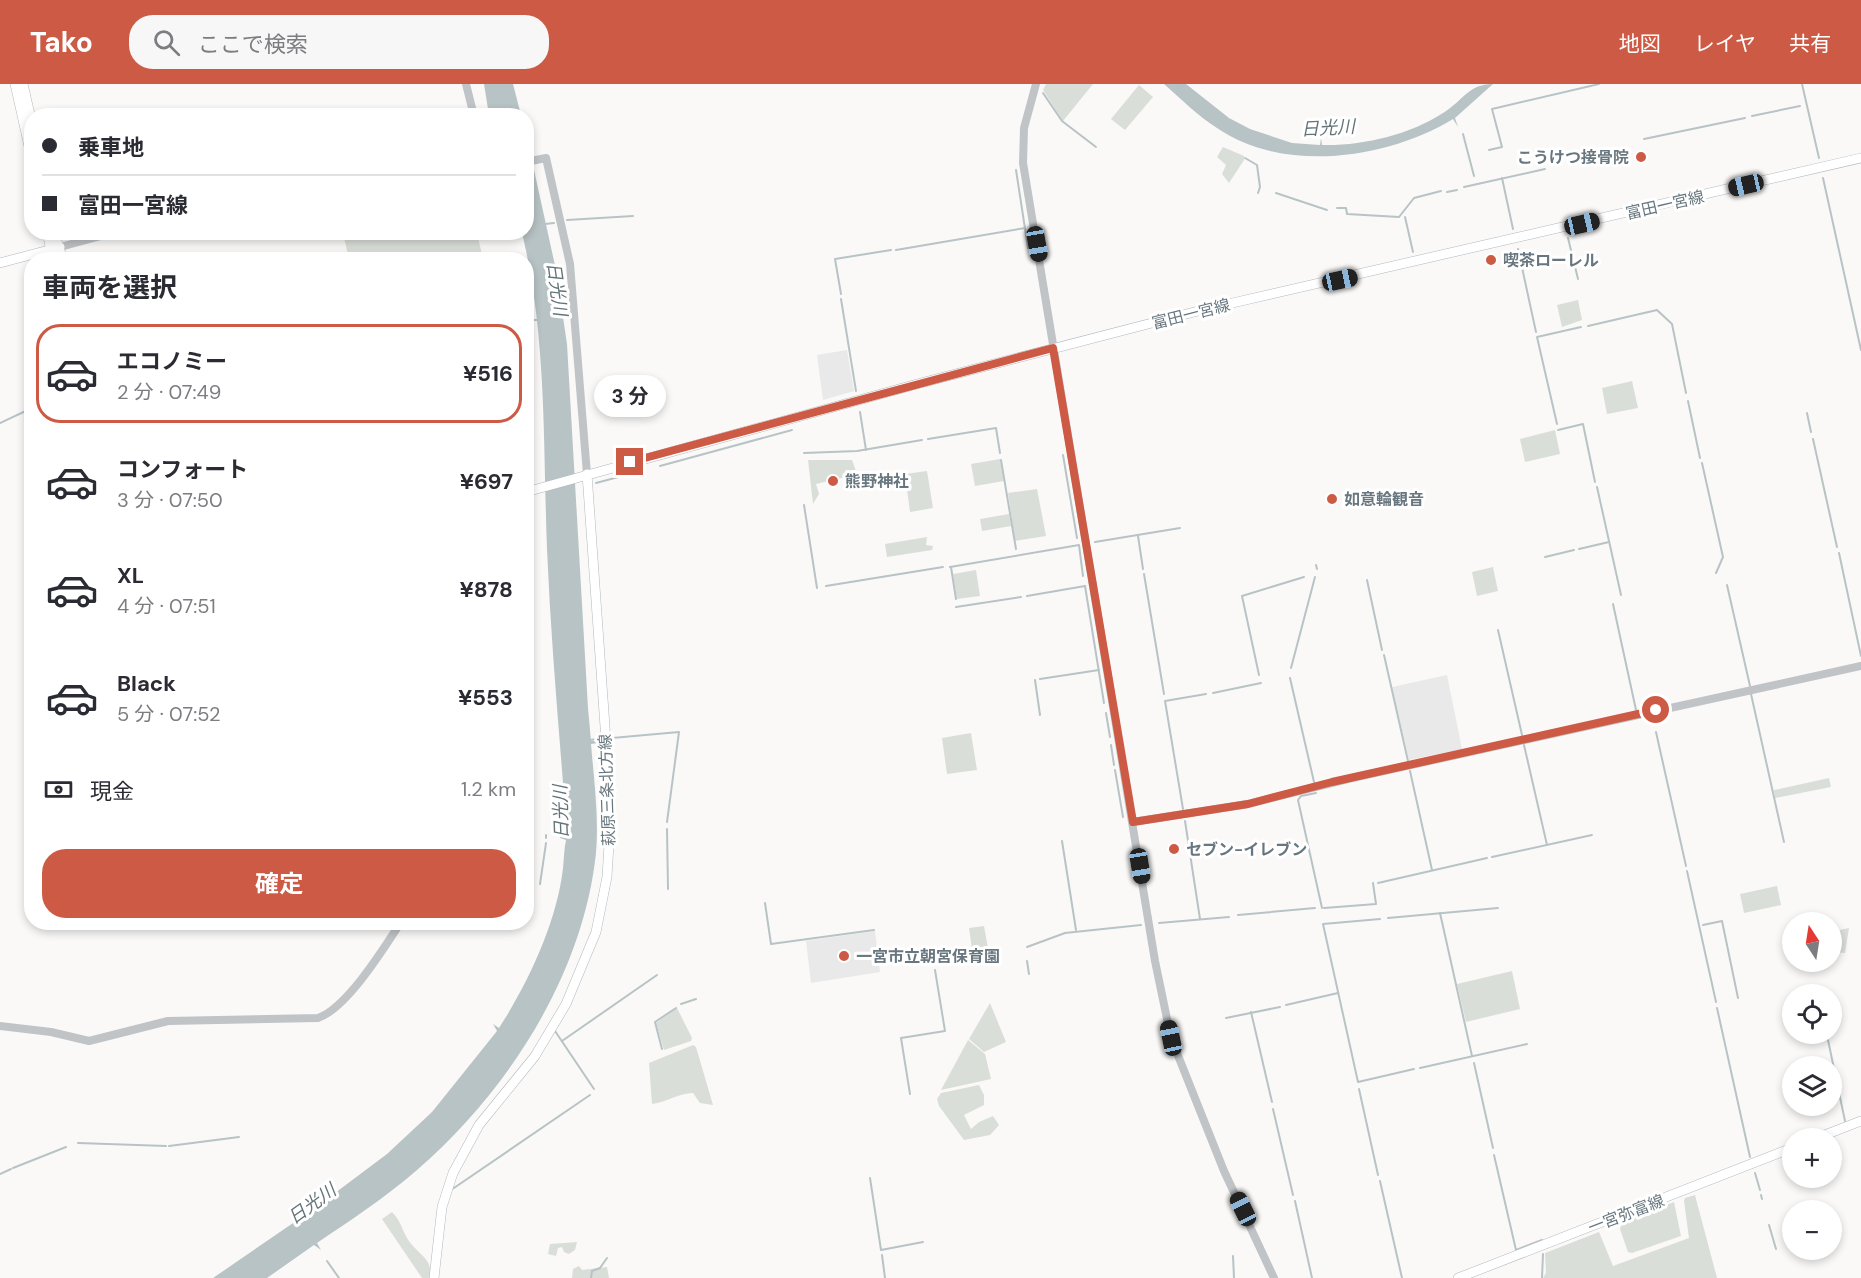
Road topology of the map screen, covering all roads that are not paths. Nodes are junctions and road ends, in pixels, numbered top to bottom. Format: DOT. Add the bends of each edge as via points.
graph roads {
  1 [pos="15,84"];
  2 [pos="23,84"];
  3 [pos="466,84"];
  4 [pos="1036,84"];
  5 [pos="29,108"];
  6 [pos="472,108"];
  7 [pos="24,124"];
  8 [pos="1861,158"];
  9 [pos="534,160"];
  10 [pos="51,240"];
  11 [pos="54,240"];
  12 [pos="86,240"];
  13 [pos="55,248"];
  14 [pos="40,252"];
  15 [pos="54,252"];
  16 [pos="58,252"];
  17 [pos="24,256"];
  18 [pos="0,263"];
  19 [pos="1053,348"];
  20 [pos="584,475"];
  21 [pos="534,490"];
  22 [pos="1861,666"];
  23 [pos="1133,822"];
  24 [pos="396,930"];
  25 [pos="0,1026"];
  26 [pos="1861,1122"];
  27 [pos="1842,1129"];
  28 [pos="1782,1152"];
  29 [pos="434,1278"];
  30 [pos="1274,1278"];
  31 [pos="1458,1278"];
  1 -- 7 [label="main road"];
  2 -- 5 [label="main road"];
  3 -- 6 [label="street"];
  4 -- 19 [label="street" via="1024,128 1023,163"];
  8 -- 19 [label="main road, 富田一宮線"];
  9 -- 20 [label="street" via="546,158 570,264"];
  10 -- 13 [label="main road"];
  11 -- 13 [label="main road"];
  12 -- 13 [label="street"];
  13 -- 14 [label="main road"];
  13 -- 15 [label="main road"];
  13 -- 16 [label="main road"];
  17 -- 18 [label="main road"];
  19 -- 20 [label="main road, 富田一宮線"];
  19 -- 23 [label="street"];
  20 -- 21 [label="main road, 富田一宮線"];
  20 -- 29 [label="main road, 萩原三条北方線" via="611,811 607,877 596,932 566,1004 535,1056 479,1125 453,1173 442,1207"];
  22 -- 23 [label="street" via="1332,782 1248,804"];
  23 -- 30 [label="street" via="1171,1038 1224,1171"];
  24 -- 25 [label="street" via="369,970 328,1015 318,1018 174,1020 89,1041"];
  26 -- 27 [label="main road"];
  28 -- 31 [label="main road, 一宮弥富線"];
}
